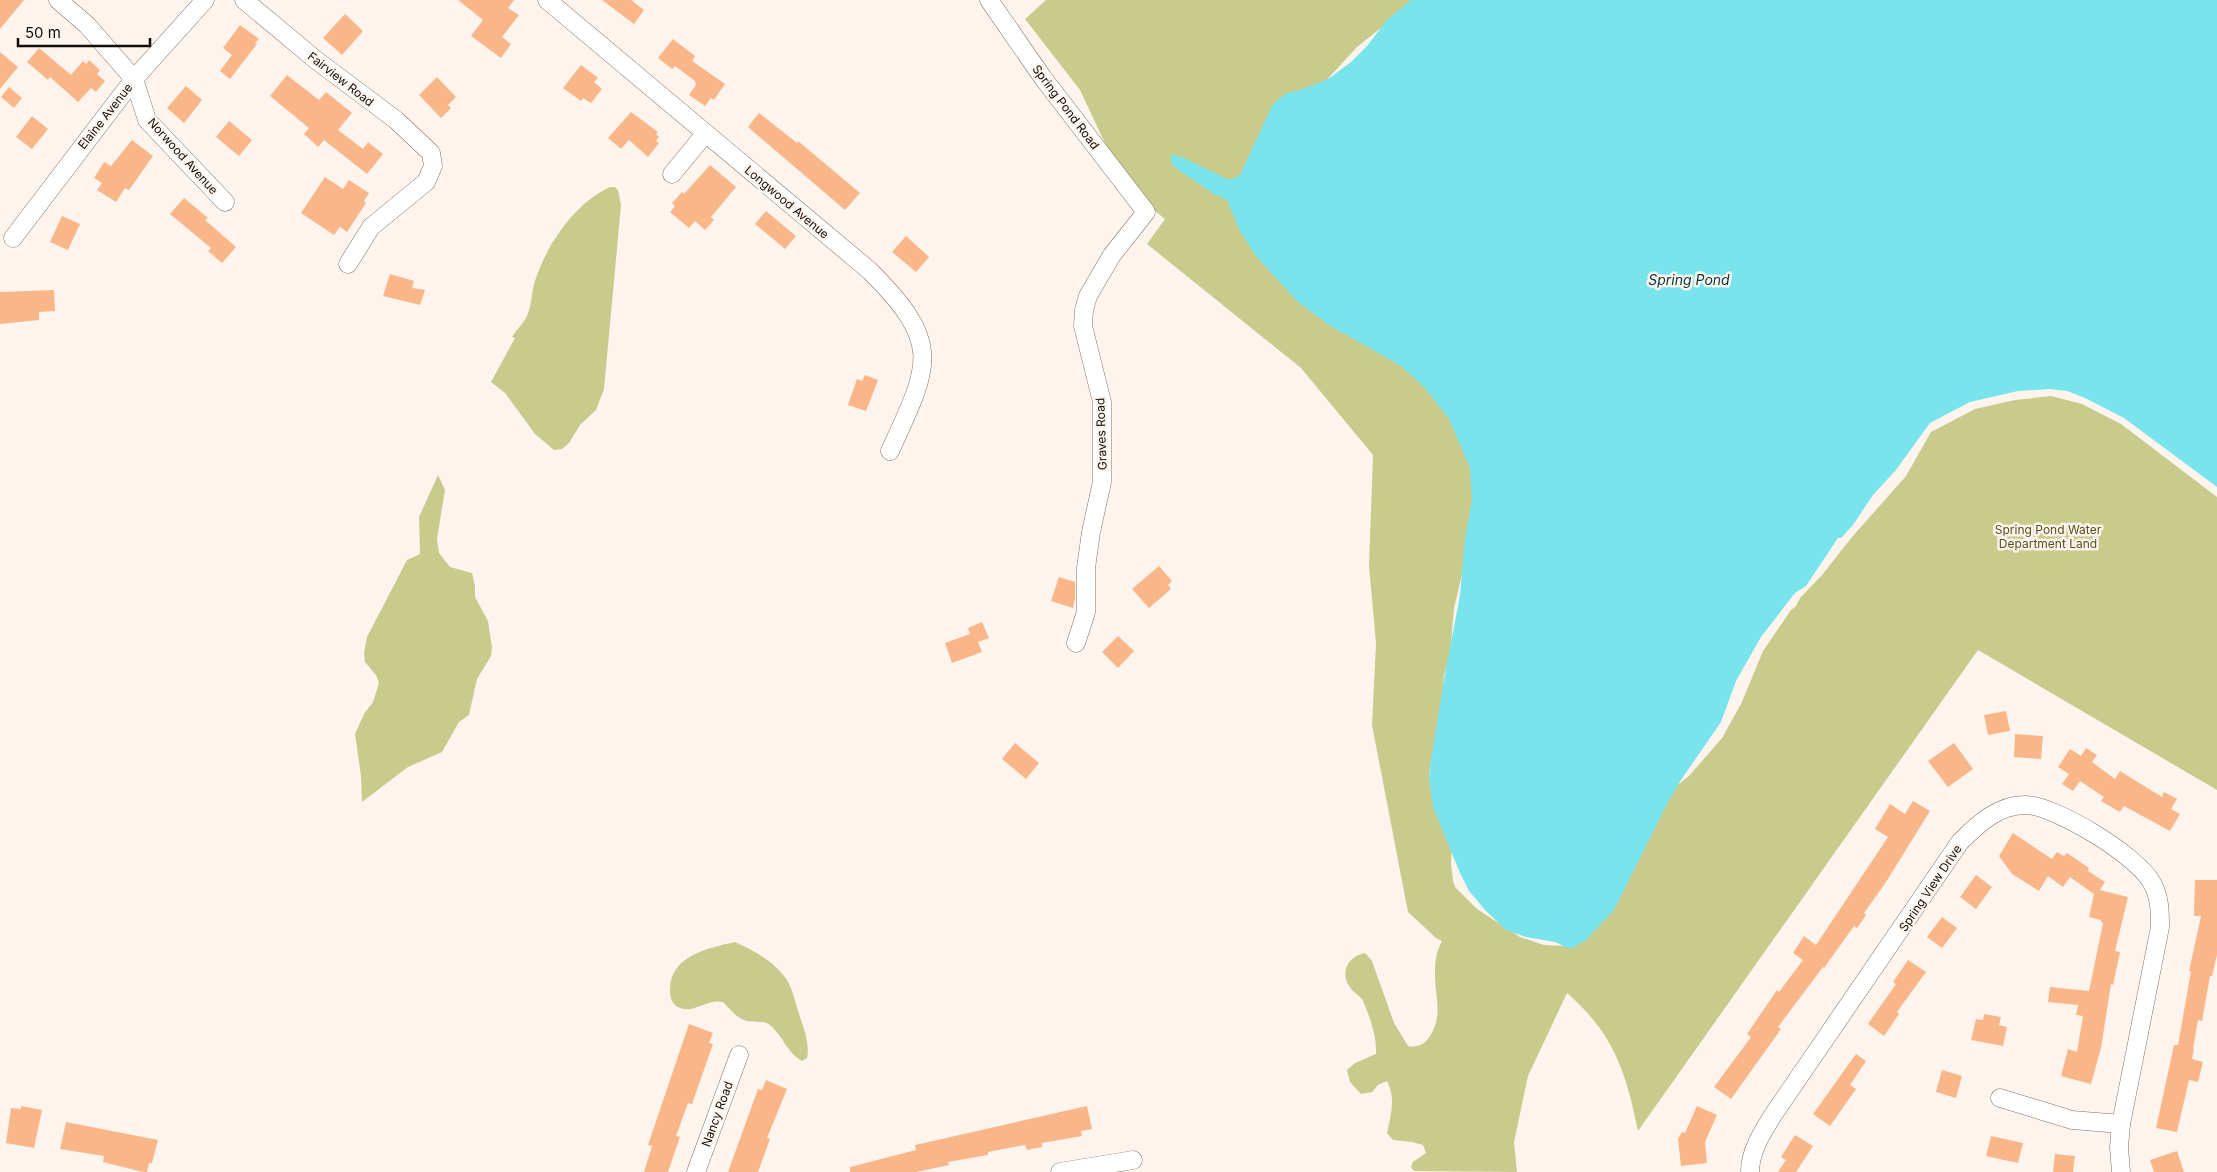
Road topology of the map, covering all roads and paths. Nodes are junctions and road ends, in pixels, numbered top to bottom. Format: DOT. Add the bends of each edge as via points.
graph roads {
  1 [pos="58,0"];
  2 [pos="205,0"];
  3 [pos="244,0"];
  4 [pos="547,0"];
  5 [pos="989,0"];
  6 [pos="565,6"];
  7 [pos="134,79"];
  8 [pos="705,134"];
  9 [pos="672,174"];
  10 [pos="225,202"];
  11 [pos="1146,212"];
  12 [pos="13,238"];
  13 [pos="348,264"];
  14 [pos="890,451"];
  15 [pos="1076,643"];
  16 [pos="739,1055"];
  17 [pos="2000,1098"];
  18 [pos="2121,1124"];
  19 [pos="1133,1160"];
  20 [pos="696,1172"];
  21 [pos="1060,1172"];
  22 [pos="1750,1172"];
  23 [pos="2122,1172"];
  1 -- 7 [label="street" via="87,25"];
  2 -- 7 [label="street, Elaine Avenue"];
  3 -- 13 [label="street, Fairview Road" via="402,126 431,153 433,166 426,182 371,227"];
  4 -- 6 [label="street, Longwood Avenue"];
  5 -- 11 [label="street, Spring Pond Road" via="1043,78"];
  6 -- 8 [label="street, Longwood Avenue"];
  7 -- 10 [label="street, Norwood Avenue" via="147,120"];
  7 -- 12 [label="street, Elaine Avenue"];
  8 -- 9 [label="street"];
  8 -- 14 [label="street, Longwood Avenue" via="870,271 896,297 919,334 924,368"];
  11 -- 15 [label="street, Graves Road" via="1112,255 1088,296 1084,310 1083,326 1102,402 1102,482 1086,568 1086,612"];
  16 -- 20 [label="street, Nancy Road"];
  17 -- 18 [label="street" via="2072,1120"];
  18 -- 22 [label="street, Spring View Drive" via="2160,928 2158,900 2144,872 2123,854 2067,818 2041,807 2024,805 1993,814 1960,842 1773,1115 1756,1145"];
  18 -- 23 [label="street, Spring View Drive"];
  19 -- 21 [label="street"];
}
